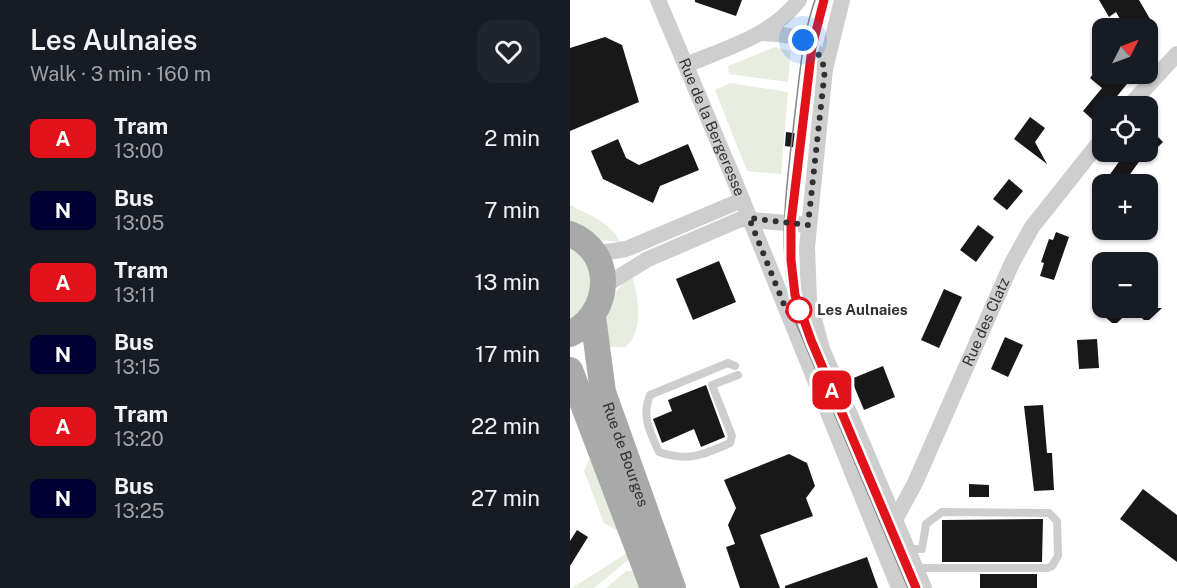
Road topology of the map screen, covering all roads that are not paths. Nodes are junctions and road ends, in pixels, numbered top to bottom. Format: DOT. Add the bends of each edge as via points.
graph roads {
  1 [pos="658,0"];
  2 [pos="799,0"];
  3 [pos="842,0"];
  4 [pos="761,33"];
  5 [pos="1177,54"];
  6 [pos="686,65"];
  7 [pos="825,69"];
  8 [pos="1138,96"];
  9 [pos="1092,152"];
  10 [pos="742,200"];
  11 [pos="749,218"];
  12 [pos="808,225"];
  13 [pos="570,234"];
  14 [pos="595,254"];
  15 [pos="604,286"];
  16 [pos="593,317"];
  17 [pos="570,334"];
  18 [pos="570,370"];
  19 [pos="737,371"];
  20 [pos="570,399"];
  21 [pos="595,430"];
  22 [pos="895,520"];
  23 [pos="907,549"];
  24 [pos="916,568"];
  25 [pos="653,588"];
  26 [pos="673,588"];
  27 [pos="899,588"];
  28 [pos="924,588"];
  1 -- 6 [label="street, Rue de la Bergeresse"];
  2 -- 4 [label="street"];
  3 -- 7 [label="street"];
  4 -- 6 [label="street"];
  4 -- 7 [label="street" via="803,40 819,55"];
  5 -- 8 [label="street"];
  6 -- 10 [label="street, Rue de la Bergeresse"];
  7 -- 12 [label="street"];
  9 -- 22 [label="street, Rue des Clatz" via="1032,227 1012,263"];
  10 -- 11 [label="street, Rue de la Bergeresse"];
  10 -- 14 [label="street" via="626,249"];
  11 -- 12 [label="street"];
  11 -- 15 [label="street" via="648,259"];
  11 -- 27 [label="street, Rue de la Bergeresse"];
  12 -- 22 [label="street" via="806,275 817,335"];
  13 -- 14 [label="main road"];
  14 -- 15 [label="main road"];
  15 -- 16 [label="main road"];
  16 -- 17 [label="main road"];
  16 -- 26 [label="main road, Rue de Bourges" via="603,392"];
  18 -- 21 [label="main road, Rue de Bourges"];
  19 -- 19 [label="lane" via="728,363 650,395 645,406 647,427 659,452 677,458 702,455 730,443 732,436 712,385"];
  20 -- 21 [label="lane"];
  21 -- 25 [label="main road, Rue de Bourges"];
  22 -- 23 [label="street"];
  23 -- 24 [label="street"];
  23 -- 24 [label="lane" via="921,549 927,524 942,512 1048,513 1057,521 1058,556 1048,568"];
  24 -- 28 [label="street"];
}
